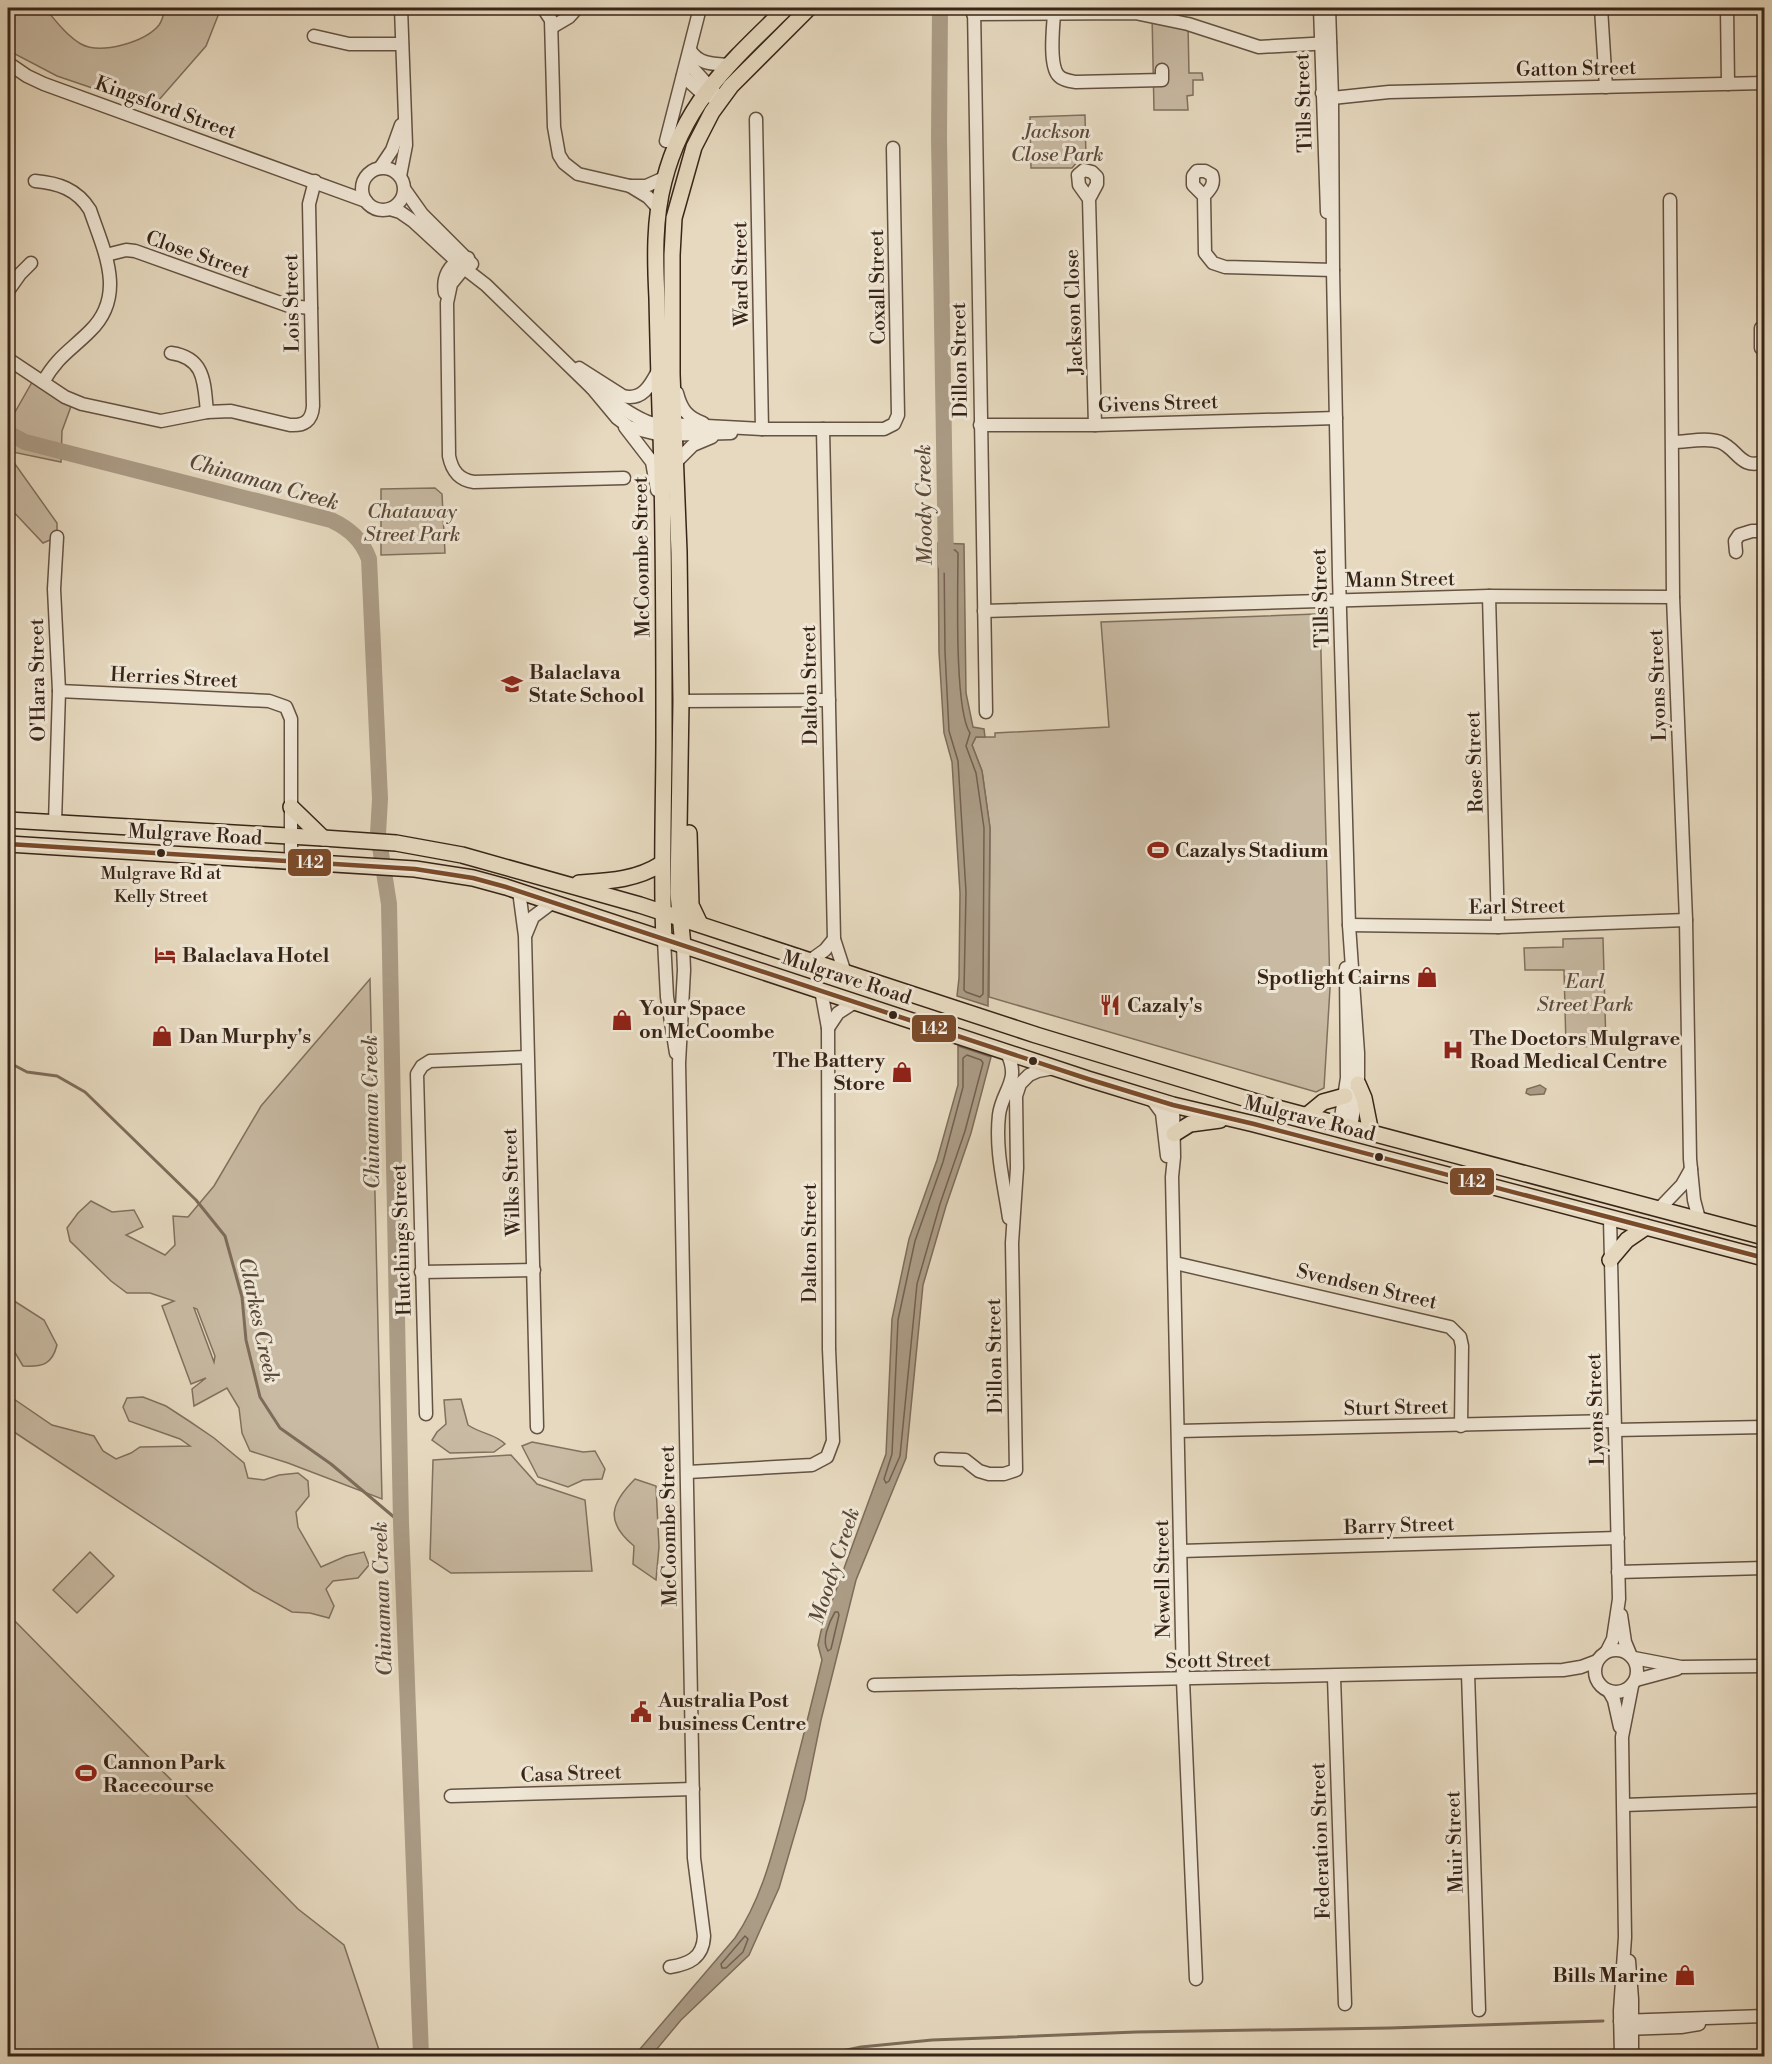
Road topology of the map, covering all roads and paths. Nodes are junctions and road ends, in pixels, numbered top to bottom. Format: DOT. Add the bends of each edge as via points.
graph roads {
  1 [pos="401,8"];
  2 [pos="543,8"];
  3 [pos="577,8"];
  4 [pos="700,8"];
  5 [pos="786,8"];
  6 [pos="809,8"];
  7 [pos="1320,8"];
  8 [pos="1329,8"];
  9 [pos="1601,8"];
  10 [pos="1727,8"];
  11 [pos="973,11"];
  12 [pos="1054,14"];
  13 [pos="552,27"];
  14 [pos="314,36"];
  15 [pos="1325,43"];
  16 [pos="402,44"];
  17 [pos="688,56"];
  18 [pos="8,63"];
  19 [pos="728,65"];
  20 [pos="683,76"];
  21 [pos="1162,79"];
  22 [pos="1764,83"];
  23 [pos="1728,84"];
  24 [pos="1606,87"];
  25 [pos="707,90"];
  26 [pos="1329,93"];
  27 [pos="721,100"];
  28 [pos="403,115"];
  29 [pos="756,119"];
  30 [pos="666,141"];
  31 [pos="893,148"];
  32 [pos="380,168"];
  33 [pos="368,175"];
  34 [pos="400,176"];
  35 [pos="664,178"];
  36 [pos="35,181"];
  37 [pos="315,181"];
  38 [pos="630,186"];
  39 [pos="405,189"];
  40 [pos="1204,196"];
  41 [pos="1089,199"];
  42 [pos="1670,200"];
  43 [pos="366,201"];
  44 [pos="390,209"];
  45 [pos="658,209"];
  46 [pos="106,255"];
  47 [pos="31,263"];
  48 [pos="463,263"];
  49 [pos="1333,270"];
  50 [pos="8,291"];
  51 [pos="311,308"];
  52 [pos="1764,328"];
  53 [pos="1761,348"];
  54 [pos="556,352"];
  55 [pos="171,353"];
  56 [pos="8,359"];
  57 [pos="665,373"];
  58 [pos="43,382"];
  59 [pos="592,388"];
  60 [pos="207,412"];
  61 [pos="618,418"];
  62 [pos="1336,418"];
  63 [pos="710,425"];
  64 [pos="980,425"];
  65 [pos="1095,425"];
  66 [pos="668,429"];
  67 [pos="762,429"];
  68 [pos="822,429"];
  69 [pos="728,434"];
  70 [pos="1673,442"];
  71 [pos="1764,462"];
  72 [pos="675,463"];
  73 [pos="624,478"];
  74 [pos="1764,531"];
  75 [pos="662,536"];
  76 [pos="57,537"];
  77 [pos="1736,552"];
  78 [pos="1488,596"];
  79 [pos="1673,597"];
  80 [pos="1340,600"];
  81 [pos="984,611"];
  82 [pos="59,691"];
  83 [pos="829,700"];
  84 [pos="681,701"];
  85 [pos="986,712"];
  86 [pos="291,807"];
  87 [pos="680,812"];
  88 [pos="8,820"];
  89 [pos="55,823"];
  90 [pos="291,835"];
  91 [pos="323,837"];
  92 [pos="8,844"];
  93 [pos="291,861"];
  94 [pos="661,864"];
  95 [pos="567,884"];
  96 [pos="519,891"];
  97 [pos="553,902"];
  98 [pos="663,912"];
  99 [pos="680,917"];
  100 [pos="1686,921"];
  101 [pos="700,924"];
  102 [pos="1349,925"];
  103 [pos="1498,927"];
  104 [pos="525,936"];
  105 [pos="834,939"];
  106 [pos="664,940"];
  107 [pos="683,946"];
  108 [pos="811,960"];
  109 [pos="844,970"];
  110 [pos="821,990"];
  111 [pos="855,1002"];
  112 [pos="828,1028"];
  113 [pos="1007,1053"];
  114 [pos="527,1057"];
  115 [pos="679,1063"];
  116 [pos="1056,1068"];
  117 [pos="1172,1077"];
  118 [pos="1358,1084"];
  119 [pos="1345,1096"];
  120 [pos="1151,1098"];
  121 [pos="1173,1105"];
  122 [pos="1001,1107"];
  123 [pos="1016,1110"];
  124 [pos="1306,1116"];
  125 [pos="1228,1119"];
  126 [pos="1345,1126"];
  127 [pos="1371,1133"];
  128 [pos="1174,1134"];
  129 [pos="1340,1147"];
  130 [pos="1691,1169"];
  131 [pos="1172,1177"];
  132 [pos="1612,1196"];
  133 [pos="1659,1209"];
  134 [pos="1610,1218"];
  135 [pos="1699,1219"];
  136 [pos="1646,1227"];
  137 [pos="1764,1237"];
  138 [pos="1012,1243"];
  139 [pos="1764,1258"];
  140 [pos="1610,1260"];
  141 [pos="1174,1263"];
  142 [pos="534,1270"];
  143 [pos="422,1272"];
  144 [pos="426,1414"];
  145 [pos="1461,1426"];
  146 [pos="1615,1426"];
  147 [pos="537,1427"];
  148 [pos="1764,1427"];
  149 [pos="1179,1431"];
  150 [pos="942,1459"];
  151 [pos="688,1472"];
  152 [pos="1618,1538"];
  153 [pos="1181,1551"];
  154 [pos="1764,1568"];
  155 [pos="1618,1572"];
  156 [pos="1618,1599"];
  157 [pos="1607,1652"];
  158 [pos="1632,1656"];
  159 [pos="1597,1661"];
  160 [pos="1764,1666"];
  161 [pos="1681,1668"];
  162 [pos="1563,1671"];
  163 [pos="1468,1673"];
  164 [pos="1334,1677"];
  165 [pos="1183,1680"];
  166 [pos="1634,1683"];
  167 [pos="874,1685"];
  168 [pos="1605,1688"];
  169 [pos="1622,1737"];
  170 [pos="693,1789"];
  171 [pos="451,1797"];
  172 [pos="1764,1800"];
  173 [pos="1623,1804"];
  174 [pos="1625,1936"];
  175 [pos="1629,1966"];
  176 [pos="670,1967"];
  177 [pos="1196,1980"];
  178 [pos="1345,2004"];
  179 [pos="1479,2010"];
  180 [pos="1764,2016"];
  181 [pos="1745,2017"];
  182 [pos="1659,2020"];
  183 [pos="1626,2025"];
  184 [pos="1681,2027"];
  185 [pos="1628,2055"];
  1 -- 16 [label="street"];
  2 -- 13 [label="street"];
  3 -- 13 [label="street"];
  4 -- 17 [label="street"];
  5 -- 19 [label="main road, McCoombe Street"];
  6 -- 27 [label="main road, McCoombe Street"];
  7 -- 15 [label="street, Tills Street"];
  8 -- 15 [label="street, Tills Street"];
  9 -- 24 [label="street"];
  10 -- 23 [label="street"];
  11 -- 12 [label="street"];
  11 -- 64 [label="street, Dillon Street"];
  12 -- 15 [label="street" via="1152,15 1259,47"];
  12 -- 21 [label="street" via="1053,62 1057,75 1064,80"];
  13 -- 38 [label="street" via="554,128 559,155 578,174"];
  14 -- 16 [label="street" via="349,44"];
  15 -- 26 [label="street, Tills Street"];
  16 -- 28 [label="street"];
  17 -- 19 [label="street"];
  17 -- 20 [label="street"];
  17 -- 25 [label="street"];
  18 -- 37 [label="street, Kingsford Street" via="44,84"];
  19 -- 25 [label="main road, McCoombe Street"];
  20 -- 25 [label="street"];
  20 -- 30 [label="street"];
  22 -- 23 [label="street, Gatton Street"];
  23 -- 24 [label="street, Gatton Street"];
  24 -- 26 [label="street, Gatton Street" via="1389,93 1360,89"];
  25 -- 27 [label="street"];
  25 -- 35 [label="main road, McCoombe Street" via="684,127"];
  26 -- 49 [label="street, Tills Street" via="1325,194"];
  27 -- 57 [label="main road, McCoombe Street" via="694,147 674,218"];
  28 -- 32 [label="street" via="400,132"];
  28 -- 34 [label="street" via="405,145"];
  29 -- 67 [label="street, Ward Street"];
  31 -- 68 [label="street, Coxall Street" via="898,415 894,424 885,429"];
  32 -- 33 [label="street"];
  32 -- 34 [label="street"];
  33 -- 37 [label="street, Kingsford Street" via="346,186"];
  33 -- 43 [label="street" via="362,188"];
  34 -- 39 [label="street"];
  35 -- 38 [label="street" via="646,186"];
  35 -- 45 [label="main road, McCoombe Street"];
  36 -- 46 [label="street" via="72,190 85,202"];
  37 -- 43 [label="street, Kingsford Street"];
  37 -- 51 [label="street, Lois Street" via="309,204"];
  38 -- 45 [label="street"];
  39 -- 44 [label="street" via="400,202"];
  39 -- 48 [label="street"];
  40 -- 49 [label="street" via="1205,253 1213,262 1225,267"];
  41 -- 65 [label="street, Jackson Close"];
  42 -- 70 [label="street, Lyons Street"];
  43 -- 44 [label="street" via="376,209"];
  44 -- 48 [label="street" via="410,218"];
  45 -- 57 [label="main road, McCoombe Street" via="655,264"];
  46 -- 51 [label="street, Close Street" via="135,251 289,306"];
  46 -- 58 [label="street" via="111,288 105,311 92,330 56,362"];
  47 -- 50 [label="street"];
  48 -- 54 [label="street"];
  48 -- 73 [label="street" via="451,284 447,303 449,456 456,474 474,482"];
  49 -- 62 [label="street, Tills Street"];
  51 -- 60 [label="street, Lois Street" via="313,406 306,424 290,425 231,411"];
  52 -- 53 [label="street"];
  54 -- 57 [label="street" via="623,396 643,393"];
  54 -- 59 [label="street"];
  55 -- 60 [label="street" via="187,357 200,370"];
  56 -- 58 [label="street"];
  57 -- 63 [label="street" via="684,411"];
  57 -- 66 [label="main road, McCoombe Street"];
  58 -- 60 [label="street" via="82,405 146,419 171,421"];
  59 -- 61 [label="street"];
  59 -- 66 [label="street" via="635,417"];
  61 -- 66 [label="street" via="636,430"];
  61 -- 75 [label="street" via="652,462"];
  62 -- 65 [label="street, Givens Street"];
  62 -- 80 [label="street, Tills Street"];
  63 -- 66 [label="street"];
  63 -- 67 [label="street"];
  64 -- 65 [label="street, Givens Street"];
  64 -- 81 [label="street, Dillon Street"];
  66 -- 69 [label="street"];
  66 -- 72 [label="main road, McCoombe Street"];
  66 -- 75 [label="main road, McCoombe Street"];
  67 -- 68 [label="street"];
  67 -- 69 [label="street"];
  68 -- 83 [label="street, Dalton Street"];
  69 -- 72 [label="street" via="698,442"];
  70 -- 71 [label="street" via="1718,442 1751,464"];
  70 -- 79 [label="street, Lyons Street"];
  72 -- 84 [label="main road, McCoombe Street"];
  74 -- 77 [label="street" via="1739,535"];
  75 -- 94 [label="main road, McCoombe Street"];
  76 -- 82 [label="street, O'Hara Street" via="54,589"];
  78 -- 79 [label="street, Mann Street"];
  78 -- 80 [label="street, Mann Street"];
  78 -- 103 [label="street, Rose Street"];
  79 -- 100 [label="street, Lyons Street"];
  80 -- 81 [label="street, Mann Street"];
  80 -- 102 [label="street, Tills Street"];
  81 -- 85 [label="street, Dillon Street"];
  82 -- 86 [label="street, Herries Street" via="269,701 286,707 291,719"];
  82 -- 89 [label="street, O'Hara Street"];
  83 -- 84 [label="street"];
  83 -- 105 [label="street, Dalton Street"];
  84 -- 87 [label="main road, McCoombe Street"];
  86 -- 90 [label="street"];
  86 -- 91 [label="main road"];
  87 -- 99 [label="main road, McCoombe Street"];
  87 -- 101 [label="main road" via="689,829 691,905"];
  88 -- 89 [label="main road, Mulgrave Road"];
  89 -- 90 [label="main road, Mulgrave Road"];
  90 -- 91 [label="main road, Mulgrave Road"];
  90 -- 93 [label="street"];
  91 -- 95 [label="main road, Mulgrave Road" via="462,855"];
  92 -- 93 [label="main road, Mulgrave Road"];
  93 -- 96 [label="main road, Mulgrave Road" via="463,876"];
  94 -- 95 [label="main road" via="626,879"];
  94 -- 98 [label="main road, McCoombe Street"];
  95 -- 98 [label="main road, Mulgrave Road"];
  96 -- 97 [label="main road, Mulgrave Road"];
  96 -- 104 [label="street, Wilks Street"];
  97 -- 104 [label="street" via="533,917"];
  97 -- 106 [label="main road, Mulgrave Road"];
  98 -- 99 [label="main road, Mulgrave Road"];
  98 -- 106 [label="main road, McCoombe Street"];
  99 -- 101 [label="main road, Mulgrave Road"];
  99 -- 107 [label="main road, McCoombe Street"];
  100 -- 103 [label="street, Earl Street"];
  100 -- 130 [label="street, Lyons Street"];
  101 -- 108 [label="main road, Mulgrave Road"];
  102 -- 103 [label="street, Earl Street"];
  102 -- 118 [label="street, Tills Street"];
  102 -- 119 [label="street, Tills Street"];
  104 -- 114 [label="street, Wilks Street"];
  105 -- 108 [label="street"];
  105 -- 109 [label="street, Dalton Street"];
  106 -- 107 [label="main road, Mulgrave Road"];
  106 -- 115 [label="street, McCoombe Street" via="667,997"];
  107 -- 110 [label="main road, Mulgrave Road"];
  107 -- 115 [label="street, McCoombe Street"];
  108 -- 109 [label="main road, Mulgrave Road"];
  109 -- 117 [label="main road, Mulgrave Road"];
  110 -- 111 [label="main road, Mulgrave Road"];
  110 -- 112 [label="street, Dalton Street"];
  111 -- 112 [label="street" via="838,1013"];
  111 -- 113 [label="main road, Mulgrave Road"];
  112 -- 151 [label="street, Dalton Street" via="833,1441 827,1457 812,1465"];
  113 -- 116 [label="main road, Mulgrave Road"];
  113 -- 122 [label="street, Dillon Street" via="1012,1078"];
  114 -- 142 [label="street, Wilks Street"];
  114 -- 143 [label="street, Hutchings Street" via="430,1061 422,1066 417,1078"];
  115 -- 151 [label="street, McCoombe Street"];
  116 -- 120 [label="main road, Mulgrave Road"];
  116 -- 123 [label="street, Dillon Street" via="1036,1071 1022,1081"];
  117 -- 121 [label="main road"];
  117 -- 124 [label="main road, Mulgrave Road"];
  118 -- 126 [label="street, Tills Street"];
  118 -- 127 [label="main road"];
  119 -- 124 [label="main road" via="1323,1102"];
  119 -- 126 [label="street, Tills Street"];
  120 -- 121 [label="main road, Mulgrave Road"];
  120 -- 131 [label="street, Newell Street" via="1162,1113"];
  121 -- 125 [label="main road, Mulgrave Road"];
  121 -- 128 [label="street, Newell Street"];
  122 -- 123 [label="street"];
  122 -- 138 [label="street, Dillon Street" via="1000,1170"];
  123 -- 138 [label="street, Dillon Street"];
  124 -- 126 [label="main road, Mulgrave Road"];
  125 -- 128 [label="main road" via="1190,1124"];
  125 -- 129 [label="main road, Mulgrave Road"];
  126 -- 127 [label="main road, Mulgrave Road"];
  126 -- 129 [label="main road"];
  127 -- 132 [label="main road, Mulgrave Road"];
  128 -- 131 [label="street, Newell Street"];
  129 -- 134 [label="main road, Mulgrave Road"];
  130 -- 133 [label="street"];
  130 -- 135 [label="street, Lyons Street"];
  131 -- 141 [label="street, Newell Street"];
  132 -- 133 [label="main road, Mulgrave Road"];
  132 -- 134 [label="main road"];
  133 -- 135 [label="main road, Mulgrave Road"];
  134 -- 136 [label="main road, Mulgrave Road"];
  134 -- 140 [label="street, Lyons Street"];
  135 -- 137 [label="main road, Mulgrave Road"];
  136 -- 139 [label="main road, Mulgrave Road"];
  136 -- 140 [label="main road" via="1627,1240"];
  138 -- 150 [label="street, Dillon Street" via="1016,1470 989,1474 965,1460"];
  140 -- 146 [label="street, Lyons Street"];
  141 -- 145 [label="street, Svendsen Street" via="1450,1327 1460,1337 1462,1346"];
  141 -- 149 [label="street, Newell Street"];
  142 -- 143 [label="street"];
  142 -- 147 [label="street, Wilks Street"];
  143 -- 144 [label="street, Hutchings Street"];
  145 -- 146 [label="street, Sturt Street"];
  145 -- 149 [label="street, Sturt Street"];
  146 -- 148 [label="street, Sturt Street"];
  146 -- 152 [label="street, Lyons Street"];
  149 -- 153 [label="street, Newell Street"];
  151 -- 170 [label="street, McCoombe Street"];
  152 -- 153 [label="street, Barry Street"];
  152 -- 155 [label="street, Lyons Street"];
  153 -- 165 [label="street, Newell Street"];
  154 -- 155 [label="street"];
  155 -- 156 [label="street, Lyons Street"];
  156 -- 157 [label="street, Lyons Street" via="1613,1639"];
  156 -- 158 [label="street, Lyons Street" via="1625,1642"];
  157 -- 158 [label="street" via="1619,1650"];
  157 -- 159 [label="street"];
  158 -- 161 [label="street"];
  158 -- 166 [label="street" via="1638,1669"];
  159 -- 162 [label="street, Scott Street"];
  159 -- 168 [label="street" via="1595,1673"];
  160 -- 161 [label="street"];
  161 -- 166 [label="street"];
  162 -- 163 [label="street, Scott Street"];
  162 -- 168 [label="street, Scott Street" via="1592,1679"];
  163 -- 164 [label="street, Scott Street"];
  163 -- 179 [label="street, Muir Street"];
  164 -- 165 [label="street, Scott Street"];
  164 -- 178 [label="street, Federation Street"];
  165 -- 167 [label="street, Scott Street"];
  165 -- 177 [label="street, Newell Street"];
  166 -- 168 [label="street" via="1621,1692"];
  166 -- 169 [label="street"];
  168 -- 169 [label="street" via="1617,1710"];
  169 -- 173 [label="street"];
  170 -- 171 [label="street, Casa Street"];
  170 -- 176 [label="street, McCoombe Street" via="694,1858 704,1943 692,1961"];
  172 -- 173 [label="street"];
  173 -- 174 [label="street"];
  174 -- 175 [label="street"];
  174 -- 183 [label="street"];
  175 -- 182 [label="street" via="1638,2003"];
  175 -- 183 [label="street"];
  180 -- 181 [label="street"];
  181 -- 182 [label="street"];
  181 -- 184 [label="street"];
  182 -- 183 [label="street"];
  183 -- 184 [label="street"];
  183 -- 185 [label="street"];
  184 -- 185 [label="street" via="1644,2036"];
}
